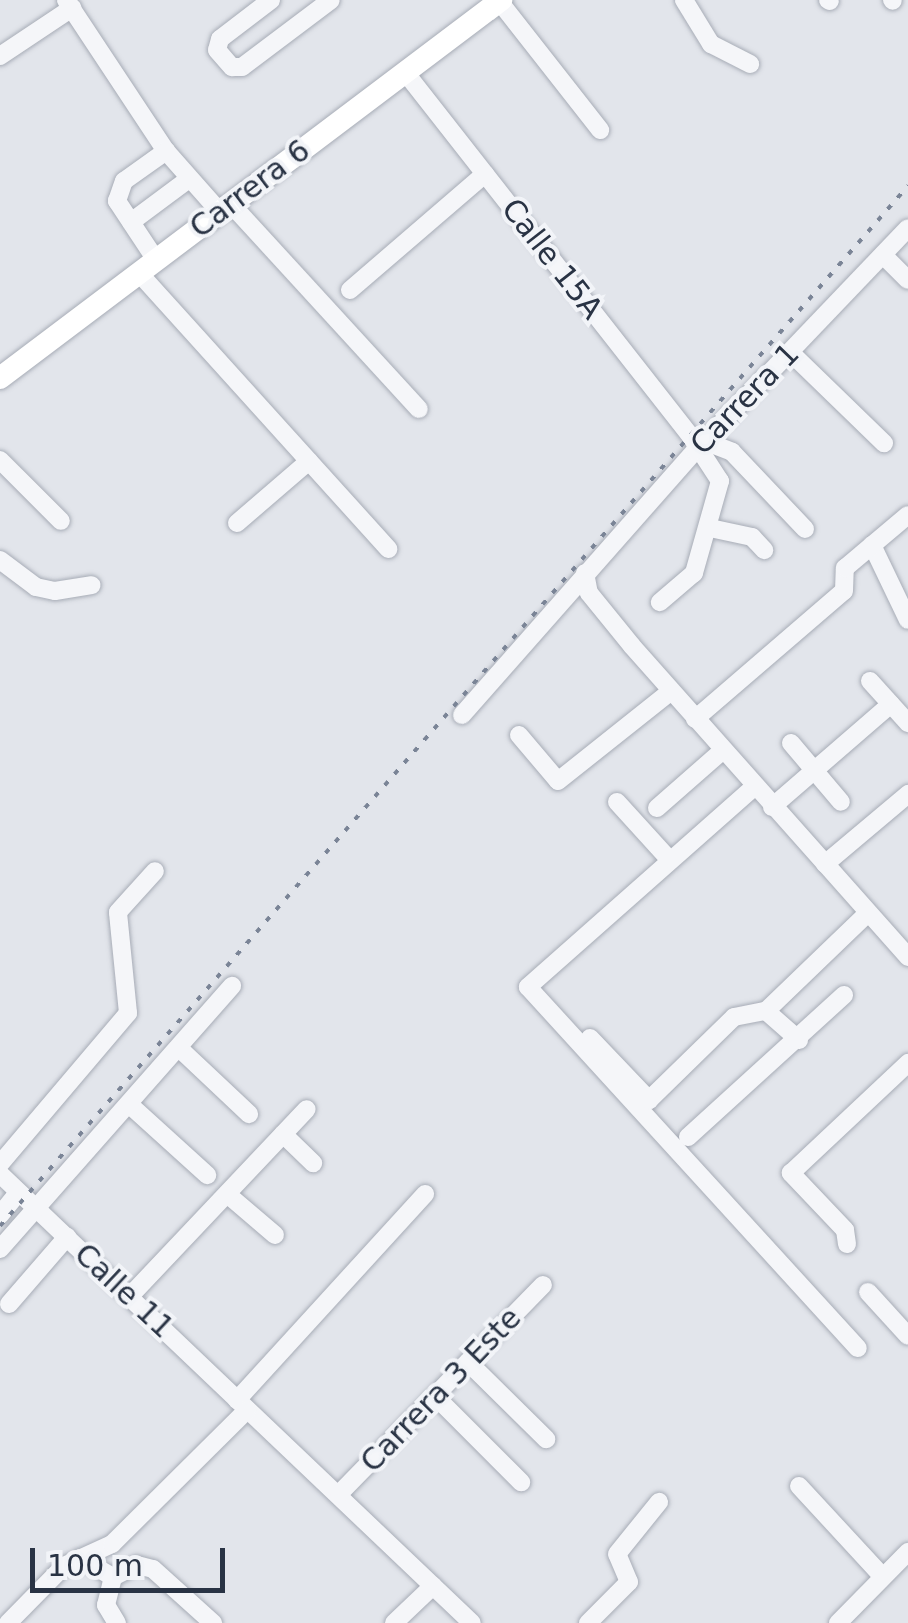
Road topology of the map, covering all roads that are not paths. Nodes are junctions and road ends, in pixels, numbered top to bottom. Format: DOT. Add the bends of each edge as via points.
graph roads {
  1 [pos="271,0"];
  2 [pos="331,0"];
  3 [pos="684,0"];
  4 [pos="500,1"];
  5 [pos="69,4"];
  6 [pos="0,56"];
  7 [pos="750,64"];
  8 [pos="405,72"];
  9 [pos="600,130"];
  10 [pos="166,151"];
  11 [pos="485,174"];
  12 [pos="190,179"];
  13 [pos="225,208"];
  14 [pos="131,222"];
  15 [pos="908,228"];
  16 [pos="883,255"];
  17 [pos="148,266"];
  18 [pos="908,280"];
  19 [pos="350,290"];
  20 [pos="790,352"];
  21 [pos="0,378"];
  22 [pos="419,409"];
  23 [pos="884,443"];
  24 [pos="704,450"];
  25 [pos="0,460"];
  26 [pos="309,461"];
  27 [pos="908,515"];
  28 [pos="60,521"];
  29 [pos="237,523"];
  30 [pos="710,528"];
  31 [pos="806,529"];
  32 [pos="872,546"];
  33 [pos="388,549"];
  34 [pos="764,550"];
  35 [pos="0,560"];
  36 [pos="585,573"];
  37 [pos="92,585"];
  38 [pos="904,587"];
  39 [pos="660,602"];
  40 [pos="908,620"];
  41 [pos="870,681"];
  42 [pos="671,691"];
  43 [pos="891,704"];
  44 [pos="462,715"];
  45 [pos="695,719"];
  46 [pos="908,723"];
  47 [pos="519,735"];
  48 [pos="791,743"];
  49 [pos="722,751"];
  50 [pos="814,771"];
  51 [pos="754,787"];
  52 [pos="908,794"];
  53 [pos="618,802"];
  54 [pos="841,802"];
  55 [pos="772,807"];
  56 [pos="657,808"];
  57 [pos="668,858"];
  58 [pos="825,864"];
  59 [pos="154,870"];
  60 [pos="864,917"];
  61 [pos="908,957"];
  62 [pos="232,986"];
  63 [pos="844,994"];
  64 [pos="766,1011"];
  65 [pos="590,1038"];
  66 [pos="798,1040"];
  67 [pos="180,1049"];
  68 [pos="908,1063"];
  69 [pos="131,1106"];
  70 [pos="306,1109"];
  71 [pos="249,1114"];
  72 [pos="284,1134"];
  73 [pos="688,1137"];
  74 [pos="314,1163"];
  75 [pos="2,1165"];
  76 [pos="206,1175"];
  77 [pos="18,1194"];
  78 [pos="226,1194"];
  79 [pos="424,1194"];
  80 [pos="35,1208"];
  81 [pos="0,1215"];
  82 [pos="276,1235"];
  83 [pos="67,1238"];
  84 [pos="847,1244"];
  85 [pos="0,1249"];
  86 [pos="543,1285"];
  87 [pos="868,1292"];
  88 [pos="130,1296"];
  89 [pos="9,1304"];
  90 [pos="908,1336"];
  91 [pos="858,1348"];
  92 [pos="468,1362"];
  93 [pos="435,1396"];
  94 [pos="242,1405"];
  95 [pos="546,1440"];
  96 [pos="521,1482"];
  97 [pos="799,1486"];
  98 [pos="340,1494"];
  99 [pos="659,1502"];
  100 [pos="908,1552"];
  101 [pos="80,1558"];
  102 [pos="107,1574"];
  103 [pos="882,1576"];
  104 [pos="433,1586"];
  105 [pos="451,1616"];
  106 [pos="8,1623"];
  107 [pos="117,1623"];
  108 [pos="213,1623"];
  109 [pos="394,1623"];
  110 [pos="472,1623"];
  111 [pos="588,1623"];
  112 [pos="838,1623"];
  1 -- 2 [label="street" via="220,38 217,50 232,67 252,60"];
  3 -- 7 [label="street" via="711,44"];
  4 -- 8 [label="main road, Carrera 6"];
  4 -- 9 [label="street"];
  5 -- 6 [label="street"];
  5 -- 10 [label="street"];
  8 -- 11 [label="street, Calle 15A"];
  8 -- 13 [label="main road, Carrera 6"];
  10 -- 12 [label="street"];
  10 -- 14 [label="street" via="118,190"];
  11 -- 19 [label="street"];
  11 -- 24 [label="street, Calle 15A" via="552,244"];
  12 -- 13 [label="street"];
  12 -- 14 [label="street"];
  13 -- 17 [label="main road, Carrera 6"];
  13 -- 22 [label="street"];
  14 -- 17 [label="street"];
  15 -- 16 [label="street, Carrera 1"];
  16 -- 18 [label="street"];
  16 -- 20 [label="street, Carrera 1"];
  17 -- 21 [label="main road, Carrera 6"];
  17 -- 26 [label="street"];
  20 -- 23 [label="street"];
  20 -- 24 [label="street, Carrera 1"];
  24 -- 30 [label="street" via="720,493"];
  24 -- 31 [label="street" via="725,446"];
  24 -- 36 [label="street, Carrera 1"];
  25 -- 28 [label="street"];
  26 -- 29 [label="street"];
  26 -- 33 [label="street"];
  27 -- 32 [label="street"];
  30 -- 34 [label="street" via="752,537"];
  30 -- 39 [label="street" via="694,574"];
  32 -- 38 [label="street"];
  32 -- 45 [label="street" via="843,572 844,591"];
  35 -- 37 [label="street" via="36,587"];
  36 -- 42 [label="street" via="589,594"];
  36 -- 44 [label="street, Carrera 1"];
  38 -- 40 [label="street"];
  41 -- 43 [label="street"];
  42 -- 45 [label="street"];
  42 -- 47 [label="street" via="558,781"];
  43 -- 46 [label="street"];
  43 -- 50 [label="street"];
  45 -- 49 [label="street"];
  48 -- 50 [label="street"];
  49 -- 51 [label="street"];
  49 -- 56 [label="street"];
  50 -- 54 [label="street"];
  50 -- 55 [label="street"];
  51 -- 55 [label="street"];
  51 -- 57 [label="street"];
  52 -- 58 [label="street"];
  53 -- 57 [label="street"];
  55 -- 58 [label="street"];
  57 -- 91 [label="street" via="530,982 529,992"];
  58 -- 60 [label="street"];
  59 -- 75 [label="street" via="118,912 128,1014"];
  60 -- 61 [label="street"];
  60 -- 64 [label="street"];
  62 -- 67 [label="street"];
  63 -- 66 [label="street"];
  64 -- 65 [label="street" via="734,1017 649,1100"];
  64 -- 66 [label="street"];
  66 -- 73 [label="street" via="769,1057"];
  67 -- 69 [label="street"];
  67 -- 71 [label="street"];
  68 -- 84 [label="street" via="791,1173 845,1230"];
  69 -- 76 [label="street"];
  69 -- 80 [label="street"];
  70 -- 72 [label="street"];
  72 -- 74 [label="street"];
  72 -- 78 [label="street"];
  75 -- 77 [label="street, Calle 11"];
  77 -- 80 [label="street, Calle 11"];
  77 -- 81 [label="street"];
  78 -- 82 [label="street"];
  78 -- 88 [label="street"];
  79 -- 94 [label="street"];
  80 -- 83 [label="street, Calle 11"];
  80 -- 85 [label="street"];
  83 -- 88 [label="street, Calle 11"];
  83 -- 89 [label="street"];
  86 -- 92 [label="street, Carrera 3 Este"];
  87 -- 90 [label="street"];
  88 -- 94 [label="street, Calle 11"];
  92 -- 93 [label="street, Carrera 3 Este"];
  92 -- 95 [label="street"];
  93 -- 96 [label="street"];
  93 -- 98 [label="street, Carrera 3 Este"];
  94 -- 98 [label="street, Calle 11"];
  94 -- 101 [label="street" via="112,1544"];
  97 -- 103 [label="street"];
  98 -- 104 [label="street, Calle 11"];
  99 -- 111 [label="street" via="617,1554 629,1582"];
  100 -- 103 [label="street"];
  101 -- 102 [label="street"];
  101 -- 106 [label="street"];
  102 -- 107 [label="street" via="106,1605"];
  102 -- 108 [label="street" via="152,1569"];
  103 -- 112 [label="street"];
  104 -- 105 [label="street, Calle 11"];
  104 -- 109 [label="street"];
  105 -- 110 [label="street, Calle 11"];
}
